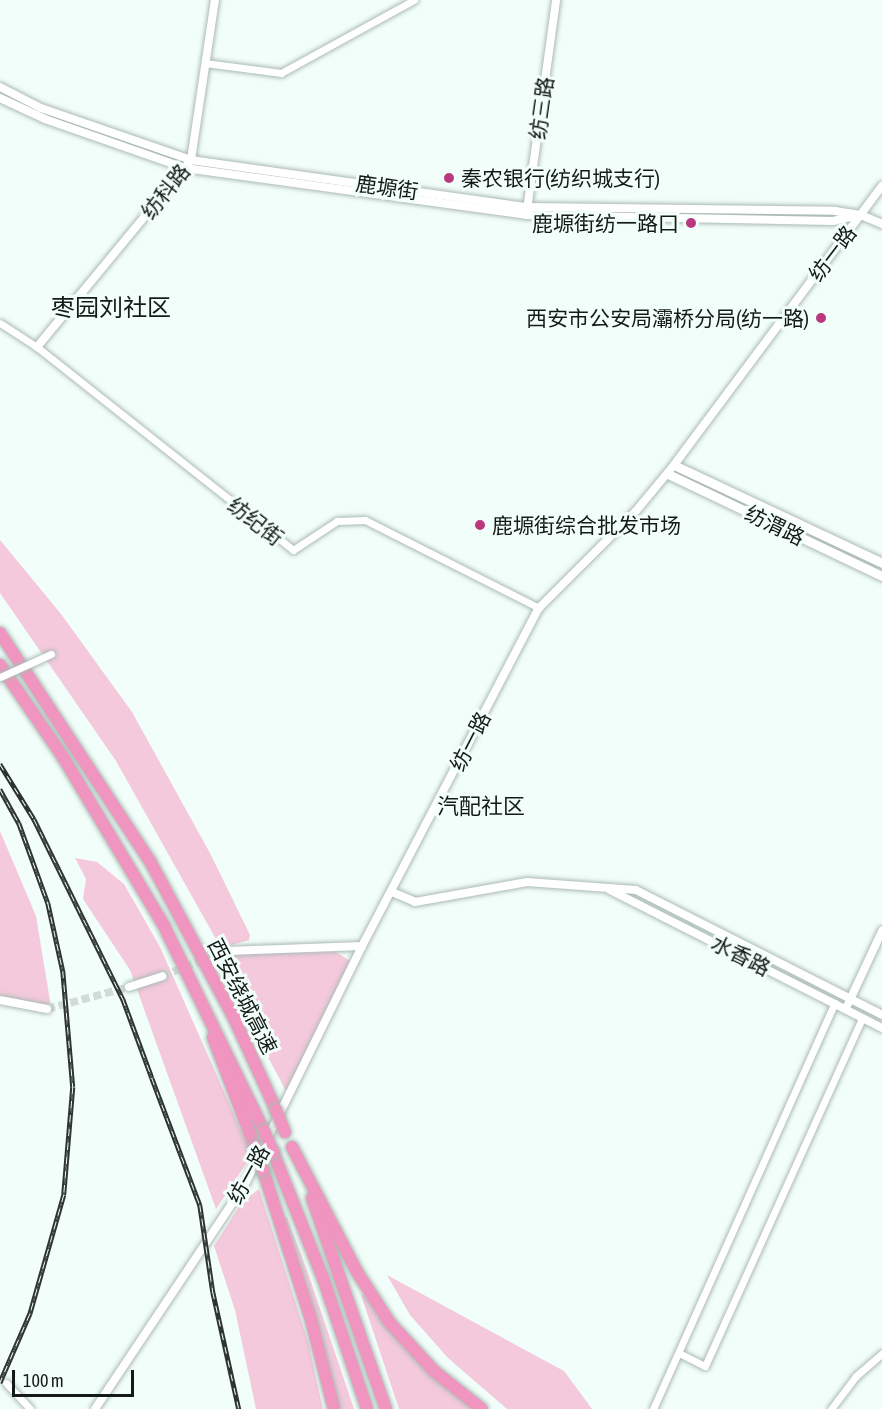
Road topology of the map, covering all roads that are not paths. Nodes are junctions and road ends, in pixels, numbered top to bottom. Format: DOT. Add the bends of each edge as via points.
graph roads {
  1 [pos="214,0"];
  2 [pos="414,0"];
  3 [pos="556,0"];
  4 [pos="205,63"];
  5 [pos="0,87"];
  6 [pos="0,98"];
  7 [pos="191,160"];
  8 [pos="185,168"];
  9 [pos="882,186"];
  10 [pos="526,211"];
  11 [pos="861,215"];
  12 [pos="882,224"];
  13 [pos="0,323"];
  14 [pos="37,347"];
  15 [pos="674,465"];
  16 [pos="668,474"];
  17 [pos="882,563"];
  18 [pos="882,576"];
  19 [pos="539,608"];
  20 [pos="0,633"];
  21 [pos="51,654"];
  22 [pos="0,665"];
  23 [pos="0,677"];
  24 [pos="598,886"];
  25 [pos="392,892"];
  26 [pos="882,930"];
  27 [pos="362,946"];
  28 [pos="227,951"];
  29 [pos="187,968"];
  30 [pos="162,976"];
  31 [pos="129,987"];
  32 [pos="851,999"];
  33 [pos="0,1000"];
  34 [pos="835,1004"];
  35 [pos="47,1009"];
  36 [pos="846,1009"];
  37 [pos="882,1015"];
  38 [pos="862,1018"];
  39 [pos="882,1028"];
  40 [pos="292,1148"];
  41 [pos="679,1353"];
  42 [pos="882,1353"];
  43 [pos="6,1383"];
  44 [pos="30,1409"];
  45 [pos="95,1409"];
  46 [pos="334,1409"];
  47 [pos="367,1409"];
  48 [pos="386,1409"];
  49 [pos="482,1409"];
  50 [pos="653,1409"];
  51 [pos="831,1409"];
  1 -- 4 [label="street, 纺科路"];
  2 -- 4 [label="street" via="281,73"];
  3 -- 10 [label="street, 纺三路"];
  4 -- 7 [label="street, 纺科路"];
  5 -- 7 [label="street, 鹿塬街" via="41,108"];
  6 -- 8 [label="street, 鹿塬街" via="45,119"];
  7 -- 8 [label="street, 纺科路"];
  7 -- 10 [label="street, 鹿塬街"];
  8 -- 10 [label="street, 鹿塬街"];
  8 -- 14 [label="street, 纺科路"];
  9 -- 11 [label="street, 纺一路"];
  10 -- 11 [label="street, 鹿塬街"];
  11 -- 12 [label="street, 鹿塬街"];
  11 -- 15 [label="street, 纺一路"];
  13 -- 14 [label="street, 纺纪街"];
  14 -- 19 [label="street, 纺纪街" via="293,550 337,521 365,520"];
  15 -- 16 [label="street, 纺一路"];
  15 -- 17 [label="main road, 纺渭路"];
  16 -- 18 [label="main road, 纺渭路"];
  16 -- 19 [label="street, 纺一路"];
  19 -- 25 [label="street, 纺一路"];
  20 -- 40 [label="highway, 西安绕城高速, bridge" via="151,863 233,1016"];
  21 -- 23 [label="street, bridge"];
  22 -- 29 [label="highway, 西安绕城高速" via="117,844"];
  24 -- 25 [label="street, 水香路" via="514,883 415,902"];
  24 -- 32 [label="street, 水香路" via="646,893"];
  24 -- 34 [label="street, 水香路"];
  25 -- 27 [label="street, 纺一路"];
  26 -- 32 [label="street"];
  27 -- 28 [label="street"];
  27 -- 45 [label="street, 纺一路" via="244,1186"];
  29 -- 46 [label="highway, bridge" via="255,1147 310,1316"];
  29 -- 47 [label="highway, 西安绕城高速, bridge" via="273,1152 323,1278"];
  30 -- 31 [label="street"];
  32 -- 36 [label="street"];
  32 -- 37 [label="street, 水香路"];
  33 -- 35 [label="street"];
  34 -- 36 [label="street, 水香路"];
  34 -- 41 [label="street"];
  36 -- 38 [label="street, 水香路"];
  38 -- 39 [label="street, 水香路"];
  38 -- 41 [label="street" via="705,1366"];
  40 -- 48 [label="highway, 西安绕城高速" via="341,1274"];
  40 -- 49 [label="highway" via="357,1272 390,1323 434,1371"];
  41 -- 50 [label="street"];
  42 -- 51 [label="street" via="856,1376"];
  43 -- 44 [label="street"];
}
